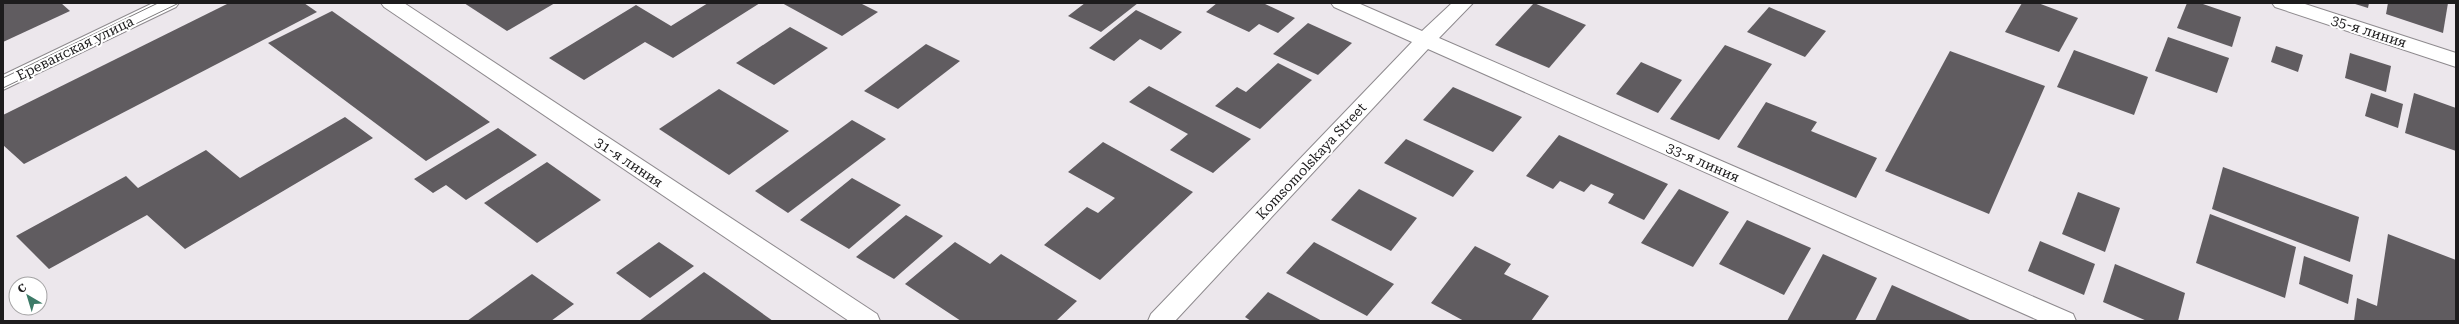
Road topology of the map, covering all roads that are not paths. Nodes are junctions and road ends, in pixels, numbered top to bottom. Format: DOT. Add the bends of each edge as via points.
graph roads {
  1 [pos="169,3"];
  2 [pos="391,3"];
  3 [pos="1341,3"];
  4 [pos="1463,3"];
  5 [pos="2282,3"];
  6 [pos="1425,40"];
  7 [pos="2456,60"];
  8 [pos="3,83"];
  9 [pos="868,321"];
  10 [pos="1160,321"];
  11 [pos="2064,321"];
  1 -- 8 [label="street, Ереванская улица"];
  2 -- 9 [label="street, 31-я линия"];
  3 -- 6 [label="street, 33-я линия"];
  4 -- 6 [label="street, Komsomolskaya Street"];
  5 -- 7 [label="street, 35-я линия"];
  6 -- 10 [label="street, Komsomolskaya Street"];
  6 -- 11 [label="street, 33-я линия"];
}
